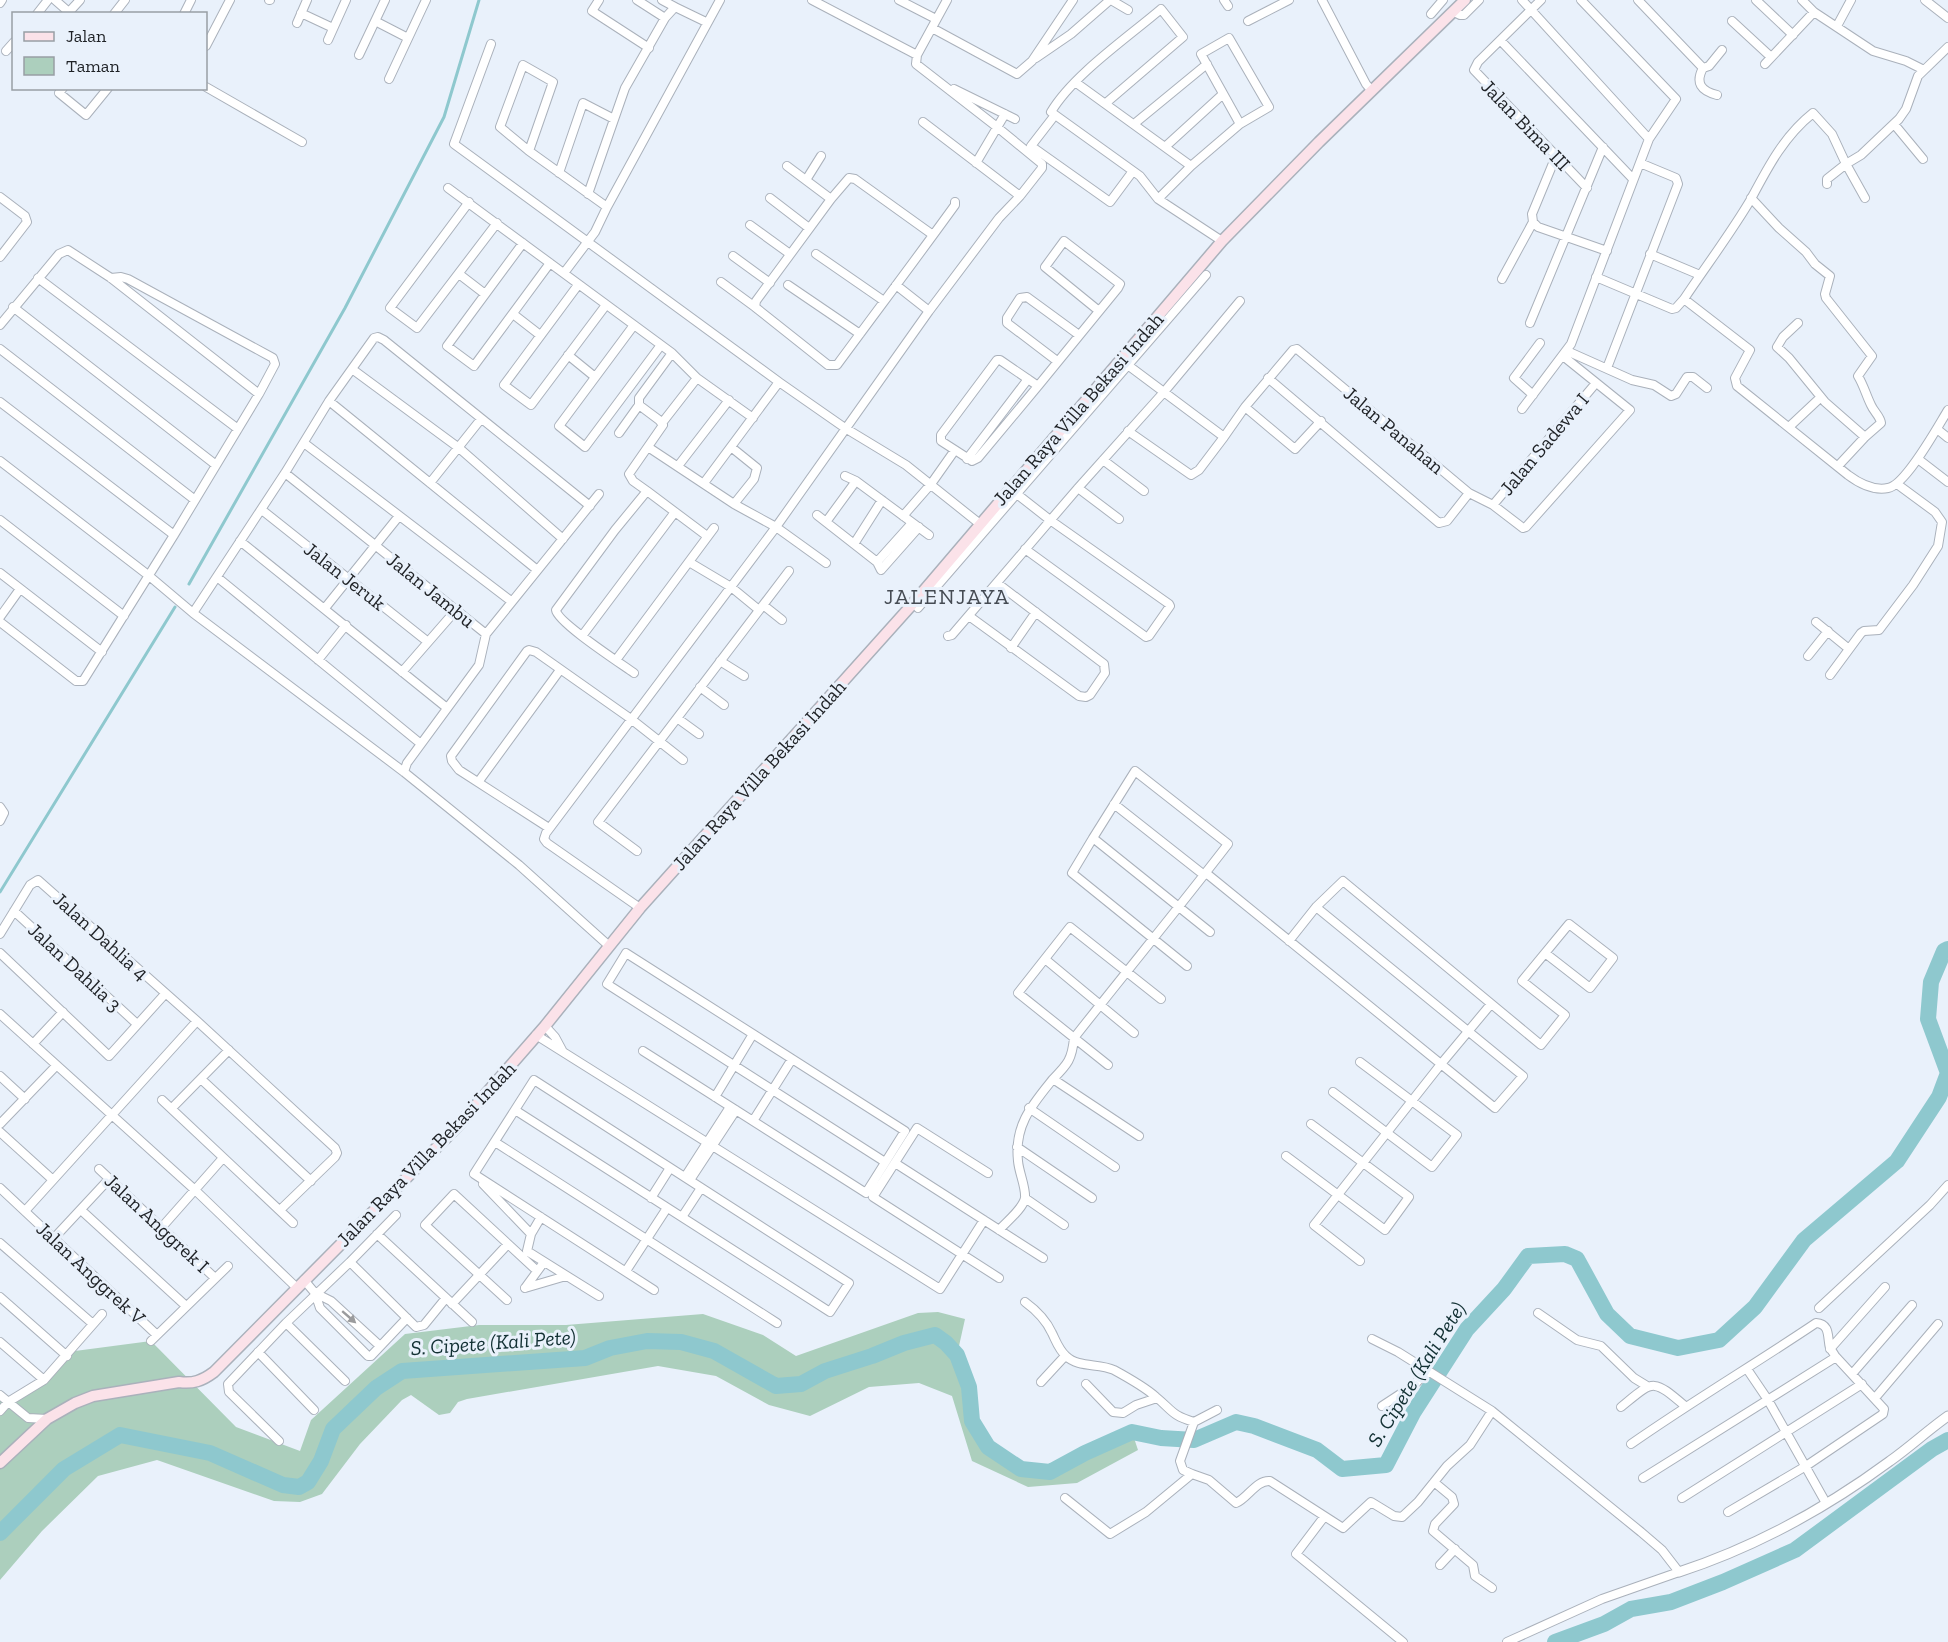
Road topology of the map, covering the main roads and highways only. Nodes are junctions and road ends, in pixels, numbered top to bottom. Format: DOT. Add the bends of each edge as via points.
graph roads {
  1 [pos="1465,0"];
  2 [pos="0,1462"];
  1 -- 2 [label="main road, Jalan Raya Villa Bekasi Indah" via="1222,241 1013,491 640,908 456,1128 214,1372 191,1384 178,1382 93,1396 47,1419"];
}
